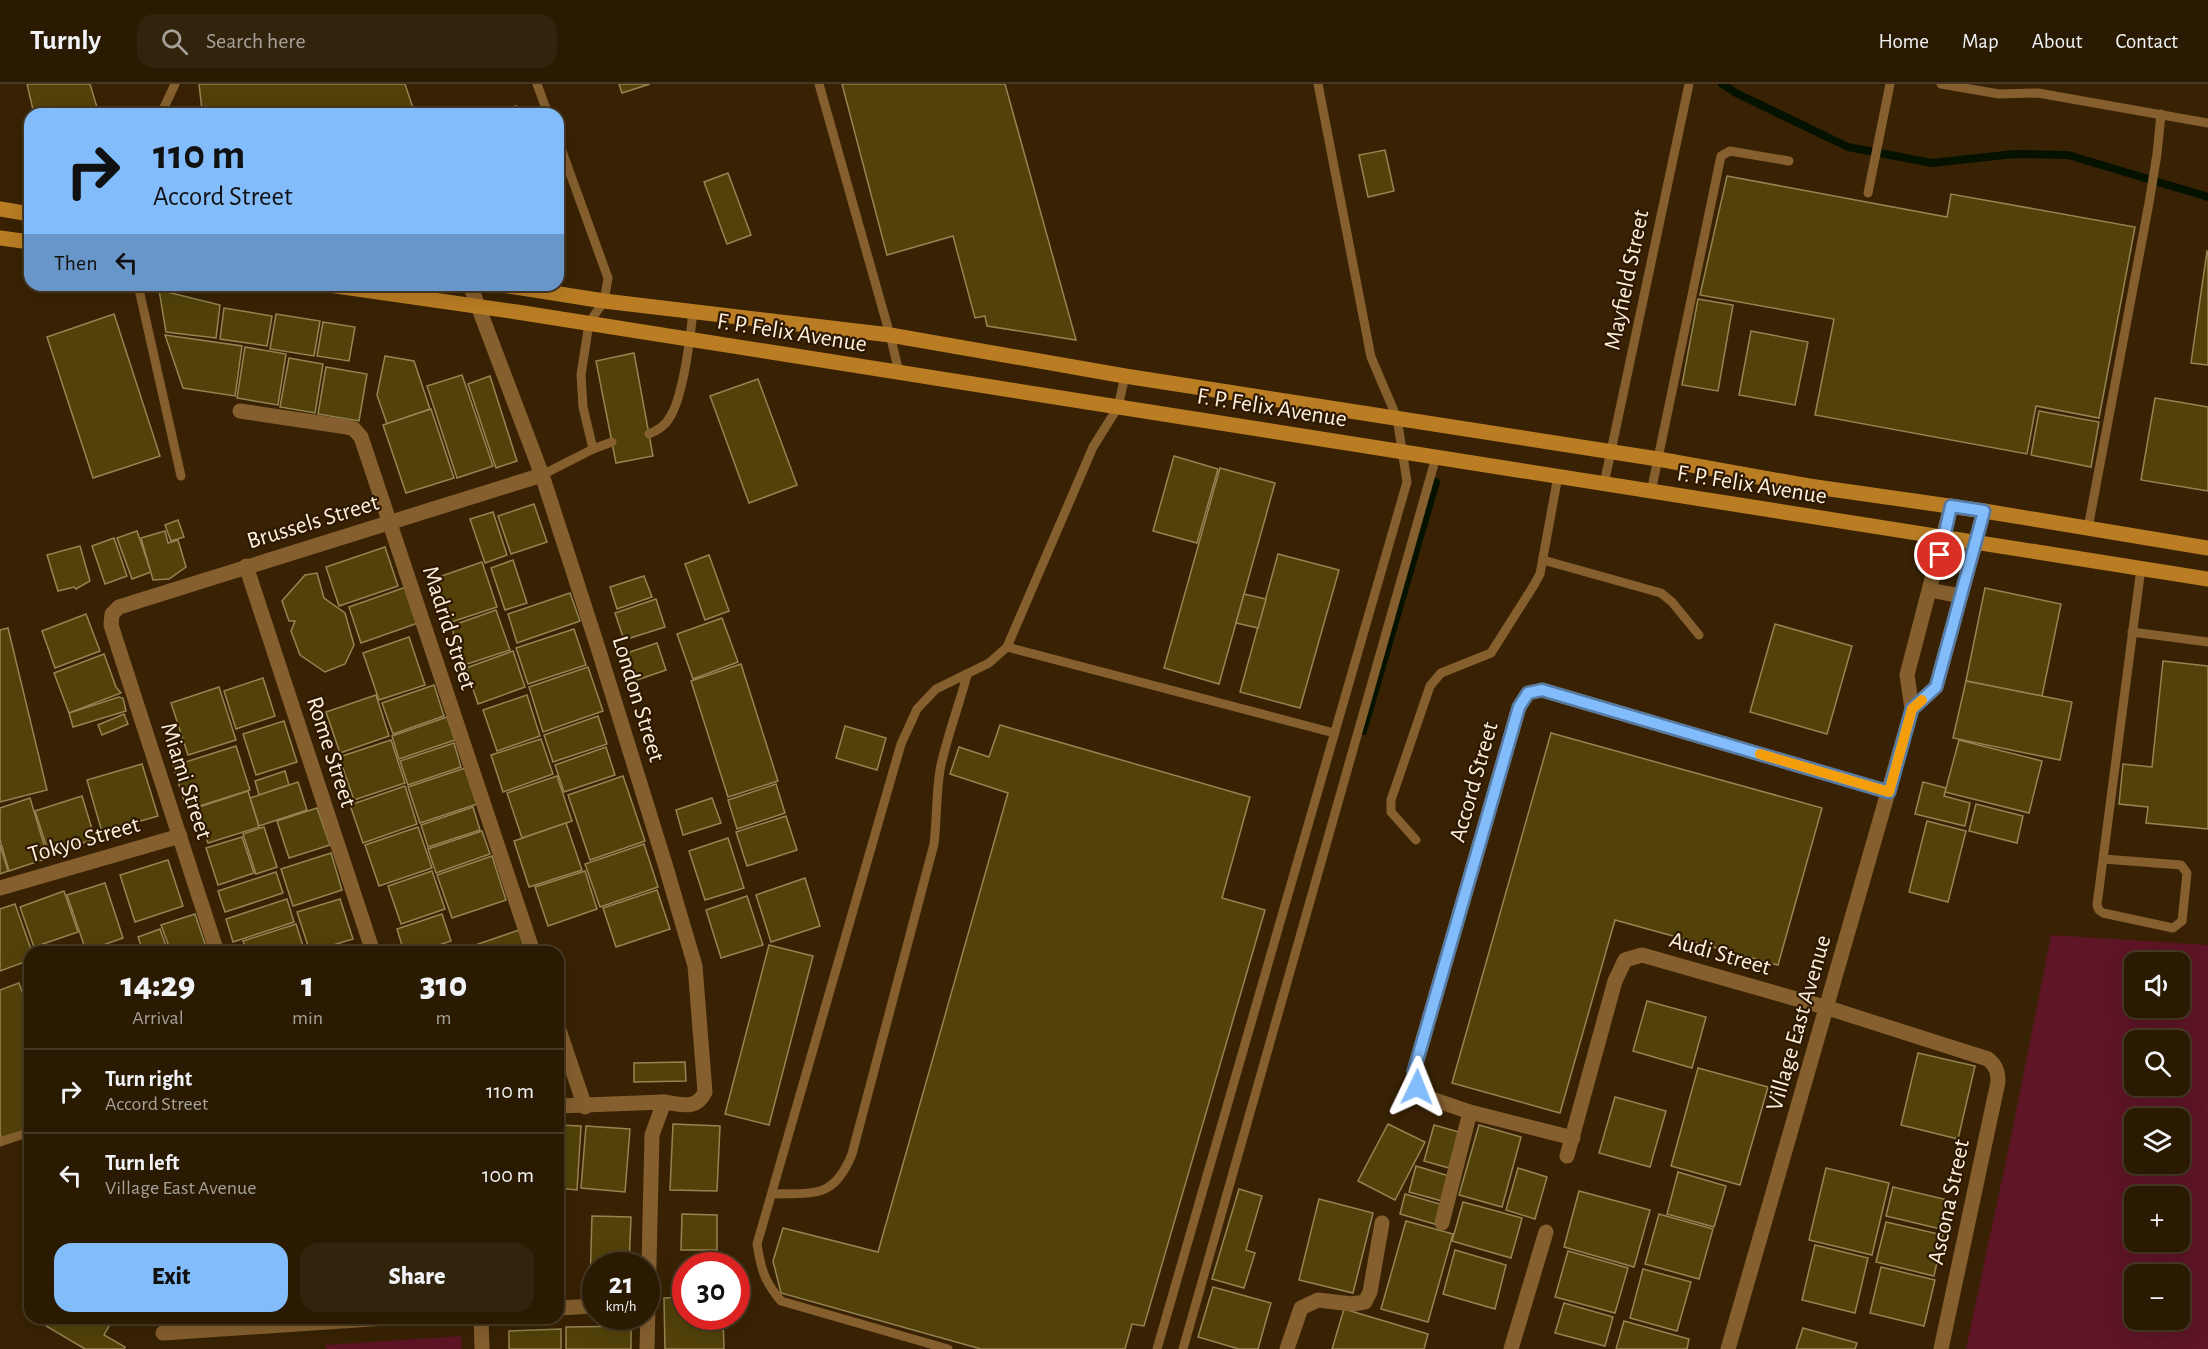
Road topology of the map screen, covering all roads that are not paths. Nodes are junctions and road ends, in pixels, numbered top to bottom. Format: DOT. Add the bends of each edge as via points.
graph roads {
  1 [pos="175,84"];
  2 [pos="537,84"];
  3 [pos="819,84"];
  4 [pos="1318,84"];
  5 [pos="1689,84"];
  6 [pos="1890,84"];
  7 [pos="1941,84"];
  8 [pos="164,108"];
  9 [pos="546,108"];
  10 [pos="2161,114"];
  11 [pos="2208,123"];
  12 [pos="564,157"];
  13 [pos="1789,161"];
  14 [pos="1868,193"];
  15 [pos="0,209"];
  16 [pos="24,213"];
  17 [pos="0,238"];
  18 [pos="24,241"];
  19 [pos="139,291"];
  20 [pos="370,291"];
  21 [pos="472,291"];
  22 [pos="540,291"];
  23 [pos="604,301"];
  24 [pos="478,307"];
  25 [pos="693,311"];
  26 [pos="589,323"];
  27 [pos="890,335"];
  28 [pos="690,340"];
  29 [pos="899,372"];
  30 [pos="1125,376"];
  31 [pos="1118,407"];
  32 [pos="240,411"];
  33 [pos="1397,418"];
  34 [pos="649,434"];
  35 [pos="612,442"];
  36 [pos="593,449"];
  37 [pos="1403,452"];
  38 [pos="1611,452"];
  39 [pos="1436,457"];
  40 [pos="1658,459"];
  41 [pos="542,475"];
  42 [pos="181,476"];
  43 [pos="1558,476"];
  44 [pos="1604,484"];
  45 [pos="1651,492"];
  46 [pos="1951,506"];
  47 [pos="1984,511"];
  48 [pos="389,521"];
  49 [pos="2088,528"];
  50 [pos="1944,537"];
  51 [pos="1975,542"];
  52 [pos="2208,548"];
  53 [pos="1543,560"];
  54 [pos="246,566"];
  55 [pos="2141,568"];
  56 [pos="2208,579"];
  57 [pos="1930,590"];
  58 [pos="1960,596"];
  59 [pos="111,625"];
  60 [pos="2132,632"];
  61 [pos="1699,635"];
  62 [pos="2208,642"];
  63 [pos="1007,647"];
  64 [pos="967,675"];
  65 [pos="1912,709"];
  66 [pos="1334,733"];
  67 [pos="1889,792"];
  68 [pos="180,836"];
  69 [pos="1416,840"];
  70 [pos="2104,859"];
  71 [pos="0,888"];
  72 [pos="215,946"];
  73 [pos="371,946"];
  74 [pos="531,946"];
  75 [pos="1828,1008"];
  76 [pos="564,1045"];
  77 [pos="1995,1065"];
  78 [pos="664,1102"];
  79 [pos="564,1106"];
  80 [pos="585,1107"];
  81 [pos="1470,1112"];
  82 [pos="24,1134"];
  83 [pos="1573,1138"];
  84 [pos="0,1142"];
  85 [pos="1568,1156"];
  86 [pos="772,1194"];
  87 [pos="1382,1223"];
  88 [pos="1442,1223"];
  89 [pos="1546,1232"];
  90 [pos="649,1252"];
  91 [pos="582,1307"];
  92 [pos="564,1308"];
  93 [pos="297,1324"];
  94 [pos="482,1324"];
  95 [pos="647,1330"];
  96 [pos="163,1333"];
  97 [pos="483,1349"];
  98 [pos="647,1349"];
  99 [pos="948,1349"];
  100 [pos="1157,1349"];
  101 [pos="1183,1349"];
  102 [pos="1287,1349"];
  103 [pos="1511,1349"];
  104 [pos="1728,1349"];
  105 [pos="1941,1349"];
  1 -- 8 [label="lane"];
  2 -- 9 [label="lane"];
  3 -- 27 [label="lane"];
  4 -- 33 [label="lane" via="1371,357"];
  5 -- 38 [label="lane, Mayfield Street"];
  6 -- 14 [label="lane"];
  7 -- 10 [label="lane" via="1999,94 2038,93"];
  10 -- 11 [label="lane"];
  10 -- 49 [label="lane" via="2149,203"];
  12 -- 23 [label="lane" via="608,278"];
  13 -- 40 [label="lane" via="1730,151 1721,156"];
  15 -- 16 [label="main road"];
  17 -- 18 [label="main road"];
  19 -- 42 [label="lane"];
  20 -- 24 [label="main road, F. P. Felix Avenue"];
  21 -- 24 [label="street, London Street"];
  22 -- 23 [label="main road, F. P. Felix Avenue"];
  23 -- 25 [label="main road, F. P. Felix Avenue"];
  23 -- 26 [label="lane"];
  24 -- 26 [label="main road, F. P. Felix Avenue"];
  24 -- 41 [label="street, London Street"];
  25 -- 27 [label="main road, F. P. Felix Avenue"];
  25 -- 28 [label="lane"];
  26 -- 28 [label="main road, F. P. Felix Avenue"];
  26 -- 36 [label="lane" via="581,390"];
  27 -- 29 [label="lane"];
  27 -- 30 [label="main road, F. P. Felix Avenue"];
  28 -- 29 [label="main road, F. P. Felix Avenue"];
  28 -- 34 [label="lane" via="671,416"];
  29 -- 31 [label="main road, F. P. Felix Avenue"];
  30 -- 31 [label="lane"];
  30 -- 33 [label="main road, F. P. Felix Avenue"];
  31 -- 37 [label="main road, F. P. Felix Avenue"];
  31 -- 63 [label="lane" via="1093,447"];
  32 -- 48 [label="street, Madrid Street" via="354,429 361,437"];
  33 -- 37 [label="lane"];
  33 -- 38 [label="main road, F. P. Felix Avenue"];
  35 -- 36 [label="lane"];
  36 -- 41 [label="lane"];
  37 -- 39 [label="main road, F. P. Felix Avenue"];
  37 -- 66 [label="lane" via="1407,482"];
  38 -- 40 [label="main road, F. P. Felix Avenue"];
  38 -- 44 [label="lane, Mayfield Street"];
  39 -- 43 [label="main road, F. P. Felix Avenue"];
  39 -- 101 [label="lane"];
  40 -- 45 [label="lane"];
  40 -- 46 [label="main road, F. P. Felix Avenue"];
  41 -- 48 [label="street, Brussels Street"];
  41 -- 78 [label="street, London Street" via="695,966 705,1092 692,1106"];
  43 -- 44 [label="main road, F. P. Felix Avenue"];
  43 -- 53 [label="lane"];
  44 -- 45 [label="main road, F. P. Felix Avenue"];
  45 -- 50 [label="main road, F. P. Felix Avenue"];
  46 -- 47 [label="main road, F. P. Felix Avenue"];
  46 -- 50 [label="street, Village East Avenue"];
  47 -- 49 [label="main road, F. P. Felix Avenue"];
  47 -- 51 [label="street"];
  48 -- 54 [label="street, Brussels Street"];
  48 -- 74 [label="street, Madrid Street"];
  49 -- 52 [label="main road, F. P. Felix Avenue"];
  50 -- 51 [label="main road, F. P. Felix Avenue"];
  50 -- 57 [label="street, Village East Avenue"];
  51 -- 55 [label="main road, F. P. Felix Avenue"];
  51 -- 58 [label="street"];
  53 -- 61 [label="lane" via="1661,593"];
  53 -- 69 [label="lane" via="1540,574 1496,648 1485,657 1441,673 1430,686 1391,800 1391,812"];
  54 -- 59 [label="street, Brussels Street" via="119,607 112,615"];
  54 -- 73 [label="street, Rome Street"];
  55 -- 56 [label="main road, F. P. Felix Avenue"];
  55 -- 60 [label="lane"];
  57 -- 58 [label="street"];
  57 -- 65 [label="street, Village East Avenue" via="1907,675"];
  58 -- 65 [label="street" via="1936,687"];
  59 -- 68 [label="street, Miami Street"];
  60 -- 62 [label="lane"];
  60 -- 70 [label="lane"];
  63 -- 64 [label="lane"];
  63 -- 66 [label="lane"];
  64 -- 86 [label="lane" via="936,689 917,709 901,744"];
  64 -- 86 [label="lane" via="941,766 934,844 852,1154 839,1180 828,1188 813,1193"];
  65 -- 67 [label="street, Village East Avenue"];
  66 -- 100 [label="lane"];
  67 -- 75 [label="street, Village East Avenue"];
  67 -- 81 [label="street, Accord Street" via="1542,690 1528,693 1519,707 1414,1071 1417,1087 1429,1098"];
  68 -- 71 [label="street, Tokyo Street"];
  68 -- 72 [label="street, Miami Street"];
  70 -- 70 [label="lane" via="2098,910 2173,928 2182,921 2187,873 2181,865"];
  75 -- 77 [label="street, Audi Street" via="1979,1055"];
  75 -- 83 [label="street, Audi Street" via="1642,955 1626,960 1615,981"];
  75 -- 104 [label="street, Village East Avenue" via="1806,1072"];
  76 -- 80 [label="street"];
  77 -- 105 [label="street, Ascona Street" via="1998,1082"];
  78 -- 80 [label="street"];
  78 -- 90 [label="street" via="652,1135"];
  79 -- 80 [label="street"];
  81 -- 83 [label="street, Accord Street"];
  81 -- 88 [label="street"];
  82 -- 84 [label="lane"];
  83 -- 85 [label="street, Audi Street"];
  86 -- 99 [label="lane" via="757,1244 768,1286 781,1301"];
  87 -- 102 [label="street" via="1365,1302 1318,1300 1301,1308"];
  89 -- 103 [label="street"];
  91 -- 92 [label="street"];
  93 -- 96 [label="street"];
  94 -- 97 [label="street"];
  95 -- 98 [label="street"];
}
